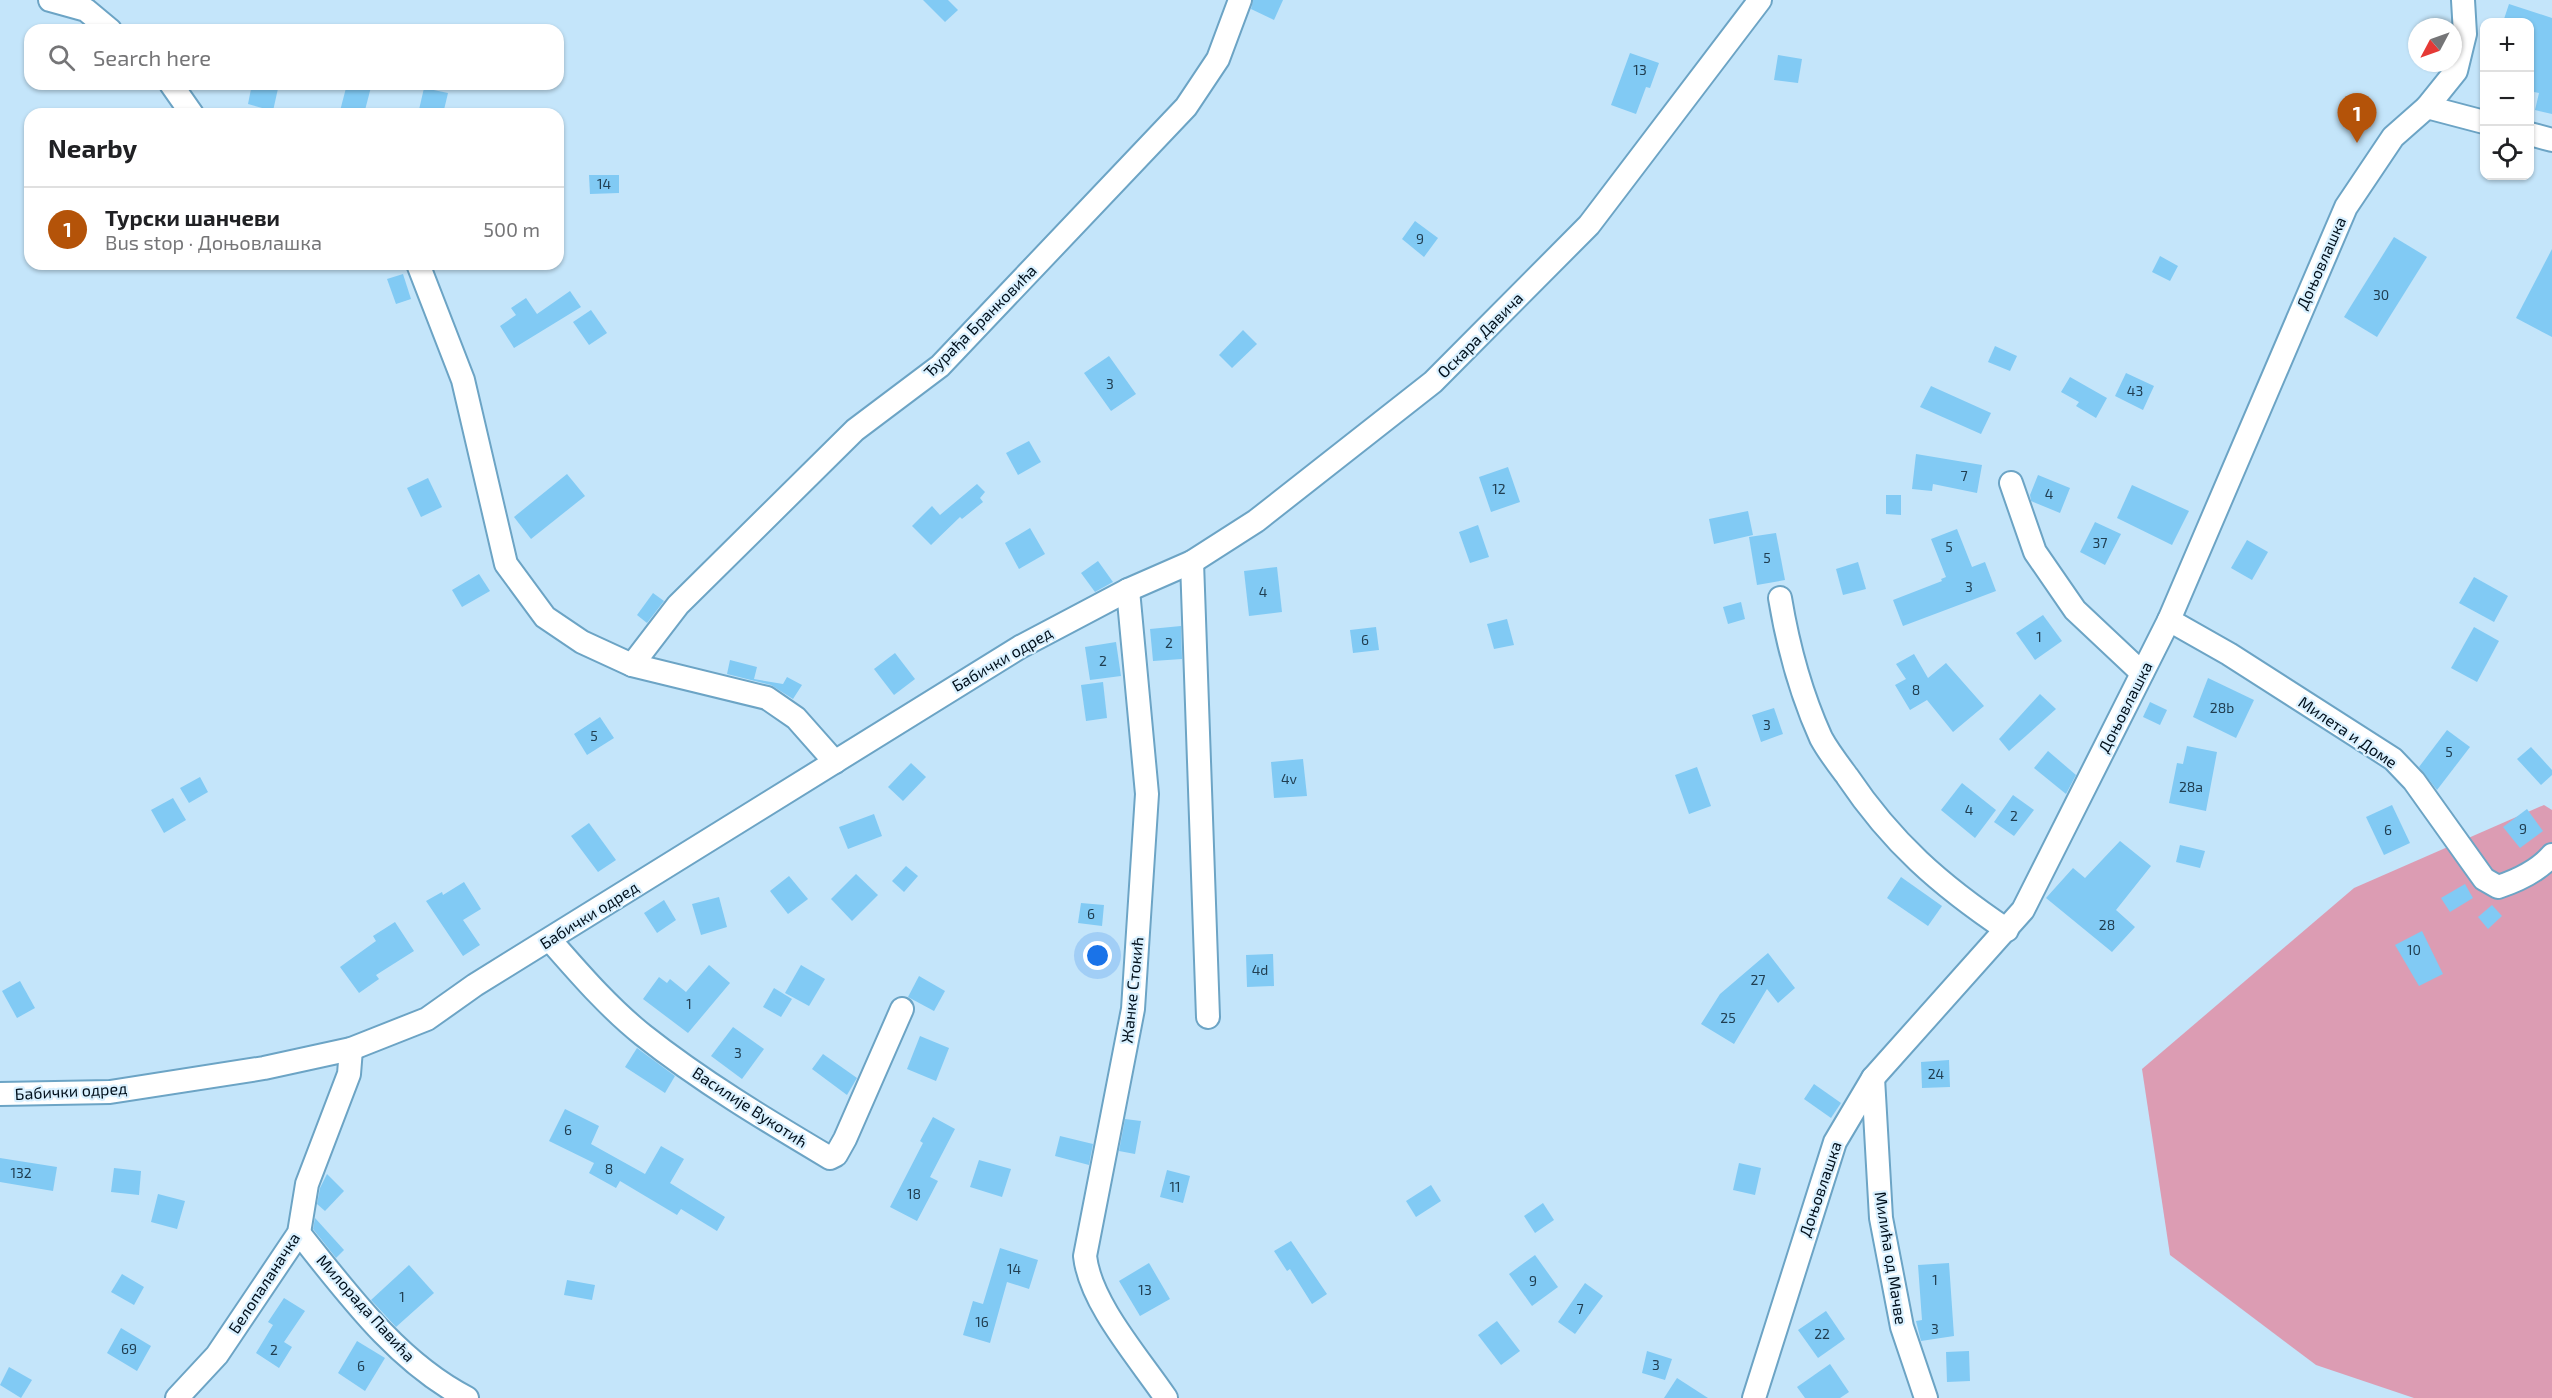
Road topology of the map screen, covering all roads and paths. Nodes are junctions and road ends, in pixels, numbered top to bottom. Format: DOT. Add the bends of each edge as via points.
graph roads {
  1 [pos="50,0"];
  2 [pos="1240,0"];
  3 [pos="1760,0"];
  4 [pos="2463,0"];
  5 [pos="103,24"];
  6 [pos="175,90"];
  7 [pos="2427,107"];
  8 [pos="188,108"];
  9 [pos="2480,121"];
  10 [pos="2534,135"];
  11 [pos="2552,140"];
  12 [pos="420,270"];
  13 [pos="2011,483"];
  14 [pos="1192,562"];
  15 [pos="1128,591"];
  16 [pos="1780,598"];
  17 [pos="2169,620"];
  18 [pos="632,665"];
  19 [pos="2142,673"];
  20 [pos="835,762"];
  21 [pos="2552,855"];
  22 [pos="2007,930"];
  23 [pos="549,940"];
  24 [pos="902,1009"];
  25 [pos="1208,1017"];
  26 [pos="351,1049"];
  27 [pos="1873,1078"];
  28 [pos="0,1094"];
  29 [pos="299,1233"];
  30 [pos="177,1398"];
  31 [pos="467,1398"];
  32 [pos="1166,1398"];
  33 [pos="1754,1398"];
  34 [pos="1926,1398"];
  1 -- 5 [label="street" via="86,10"];
  2 -- 18 [label="street, Ђурађа Бранковића" via="1218,59 1186,107 940,366 855,430 678,604"];
  3 -- 14 [label="street, Оскара Давича" via="1589,225 1433,382 1256,521"];
  4 -- 7 [label="street, Доњовлашка" via="2465,34 2456,71"];
  6 -- 8 [label="street"];
  7 -- 9 [label="street"];
  7 -- 17 [label="street, Доњовлашка" via="2393,137 2346,207"];
  10 -- 11 [label="street"];
  12 -- 18 [label="street" via="463,380 506,564 545,617 582,642"];
  13 -- 19 [label="street" via="2035,552 2075,610"];
  14 -- 15 [label="street, Оскара Давича"];
  14 -- 25 [label="street"];
  15 -- 20 [label="street, Бабички одред" via="1020,647"];
  15 -- 32 [label="street, Жанке Стокић" via="1147,794 1133,1009 1085,1256 1087,1276"];
  16 -- 22 [label="street" via="1789,649 1822,739 1869,810 1921,866"];
  17 -- 19 [label="street, Доњовлашка"];
  17 -- 21 [label="street, Милета и Доме" via="2393,759 2414,781 2484,879 2498,887 2512,883 2541,867"];
  18 -- 20 [label="street" via="767,698 796,718"];
  19 -- 22 [label="street, Доњовлашка" via="2023,909"];
  20 -- 23 [label="street, Бабички одред"];
  22 -- 27 [label="street, Доњовлашка"];
  23 -- 24 [label="street, Василије Вукотић" via="642,1034 758,1116 830,1158 845,1139"];
  23 -- 26 [label="street, Бабички одред" via="427,1018"];
  26 -- 28 [label="street, Бабички одред" via="264,1068 110,1092"];
  26 -- 29 [label="street, Белопаланачка" via="347,1080 307,1184"];
  27 -- 33 [label="street, Доњовлашка" via="1835,1142"];
  27 -- 34 [label="street, Милића од Мачве" via="1881,1218 1902,1327"];
  29 -- 30 [label="street, Белопаланачка" via="217,1355"];
  29 -- 31 [label="street, Милорада Павића" via="386,1335 421,1368"];
}
